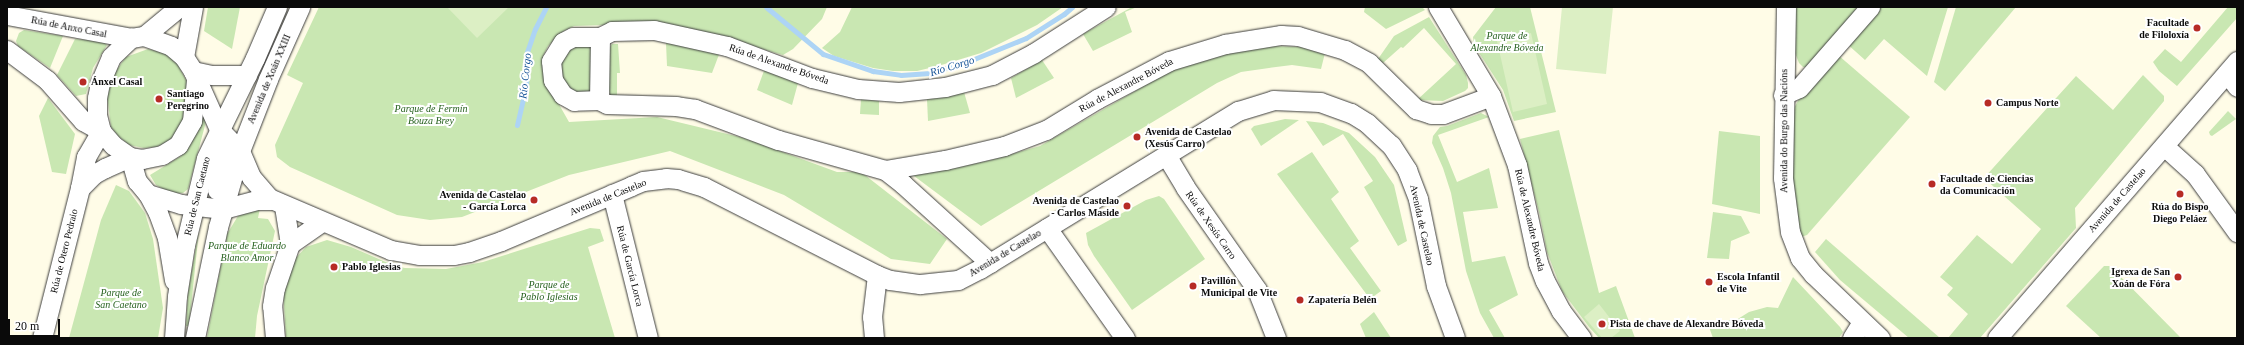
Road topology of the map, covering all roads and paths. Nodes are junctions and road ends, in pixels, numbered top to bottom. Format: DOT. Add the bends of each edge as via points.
graph roads {
  1 [pos="179,7"];
  2 [pos="193,7"];
  3 [pos="277,7"];
  4 [pos="300,7"];
  5 [pos="1106,7"];
  6 [pos="1438,7"];
  7 [pos="1786,7"];
  8 [pos="1870,7"];
  9 [pos="7,15"];
  10 [pos="137,37"];
  11 [pos="600,37"];
  12 [pos="7,50"];
  13 [pos="191,70"];
  14 [pos="2234,74"];
  15 [pos="247,75"];
  16 [pos="1491,96"];
  17 [pos="1783,96"];
  18 [pos="599,100"];
  19 [pos="219,128"];
  20 [pos="101,131"];
  21 [pos="2164,146"];
  22 [pos="240,151"];
  23 [pos="1166,155"];
  24 [pos="130,157"];
  25 [pos="885,170"];
  26 [pos="80,188"];
  27 [pos="148,194"];
  28 [pos="612,194"];
  29 [pos="278,203"];
  30 [pos="210,208"];
  31 [pos="322,222"];
  32 [pos="1047,228"];
  33 [pos="2237,232"];
  34 [pos="290,244"];
  35 [pos="990,263"];
  36 [pos="877,275"];
  37 [pos="177,296"];
  38 [pos="1862,322"];
  39 [pos="42,338"];
  40 [pos="174,338"];
  41 [pos="195,338"];
  42 [pos="275,338"];
  43 [pos="648,338"];
  44 [pos="874,338"];
  45 [pos="1125,338"];
  46 [pos="1276,338"];
  47 [pos="1455,338"];
  48 [pos="1582,338"];
  49 [pos="1852,338"];
  50 [pos="1880,338"];
  51 [pos="1998,338"];
  1 -- 10 [label="street"];
  2 -- 13 [label="street"];
  3 -- 15 [label="street, Avenida de Xoán XXIII"];
  4 -- 22 [label="street, Avenida de Xoán XXIII"];
  5 -- 11 [label="street, Rúa de Alexandre Bóveda" via="1034,53 992,75 945,88 898,92 858,89 812,78 727,46 654,30 612,31"];
  6 -- 16 [label="street, Rúa de Alexandre Bóveda"];
  7 -- 17 [label="street, Avenida do Burgo das Nacións"];
  8 -- 17 [label="street" via="1799,88"];
  9 -- 10 [label="street, Rúa de Anxo Casal"];
  10 -- 13 [label="street" via="171,46"];
  10 -- 20 [label="street" via="111,57 100,83 97,115"];
  11 -- 18 [label="street"];
  11 -- 18 [label="street, Rúa de Alexandre Bóveda" via="573,37 563,42 551,61 553,80 564,95 574,101"];
  12 -- 20 [label="street" via="48,80 83,121"];
  13 -- 15 [label="street" via="212,75"];
  13 -- 19 [label="street"];
  13 -- 24 [label="street" via="192,121 178,145 156,157"];
  14 -- 21 [label="street, Avenida de Castelao"];
  15 -- 19 [label="street, Avenida de Xoán XXIII"];
  16 -- 25 [label="street, Rúa de Alexandre Bóveda" via="1443,114 1430,114 1416,109 1369,63 1345,50 1298,36 1281,35 1225,44 1169,61 1097,99 1046,130 1004,146 945,160"];
  16 -- 48 [label="street, Rúa de Alexandre Bóveda" via="1517,166 1538,263 1561,311"];
  17 -- 38 [label="street, Avenida do Burgo das Nacións" via="1783,178 1790,232 1800,258"];
  18 -- 25 [label="street, Rúa de Alexandre Bóveda" via="607,104 695,109 778,140"];
  19 -- 22 [label="street"];
  19 -- 30 [label="street, Rúa de San Caetano" via="206,158"];
  20 -- 24 [label="street" via="113,145"];
  20 -- 26 [label="street, Rúa de Otero Pedraio" via="86,157"];
  21 -- 33 [label="street" via="2195,174"];
  21 -- 51 [label="street, Avenida de Castelao"];
  22 -- 29 [label="street" via="262,192"];
  22 -- 30 [label="street, Rúa de San Caetano"];
  23 -- 32 [label="street, Avenida de Castelao"];
  23 -- 46 [label="street, Rúa de Xesús Carro" via="1185,187 1257,290"];
  23 -- 47 [label="street, Avenida de Castelao" via="1238,111 1273,100 1320,102 1351,113 1367,123 1391,145 1414,184 1436,286"];
  24 -- 26 [label="street" via="94,174"];
  24 -- 27 [label="street" via="137,181"];
  25 -- 35 [label="street, Rúa de Alexandre Bóveda"];
  26 -- 39 [label="street, Rúa de Otero Pedraio"];
  27 -- 30 [label="street" via="181,204"];
  27 -- 37 [label="street" via="167,238"];
  28 -- 31 [label="street, Avenida de Castelao" via="491,245 454,255 419,255 391,250"];
  28 -- 36 [label="street, Avenida de Castelao" via="654,179 678,179 693,183 751,209"];
  28 -- 43 [label="street, Rúa de García Lorca"];
  29 -- 30 [label="street" via="256,200"];
  29 -- 31 [label="street, Avenida de Castelao"];
  29 -- 34 [label="street"];
  30 -- 37 [label="street, Rúa de San Caetano"];
  30 -- 41 [label="street, Rúa de San Caetano" via="203,295"];
  31 -- 34 [label="street"];
  32 -- 35 [label="street, Avenida de Castelao"];
  32 -- 45 [label="street"];
  34 -- 42 [label="street" via="275,288 272,306"];
  35 -- 36 [label="street, Avenida de Castelao" via="958,280 934,284 905,283"];
  36 -- 44 [label="street" via="872,317"];
  37 -- 40 [label="street, Rúa de San Caetano"];
  38 -- 49 [label="street"];
  38 -- 50 [label="street, Avenida do Burgo das Nacións"];
}
